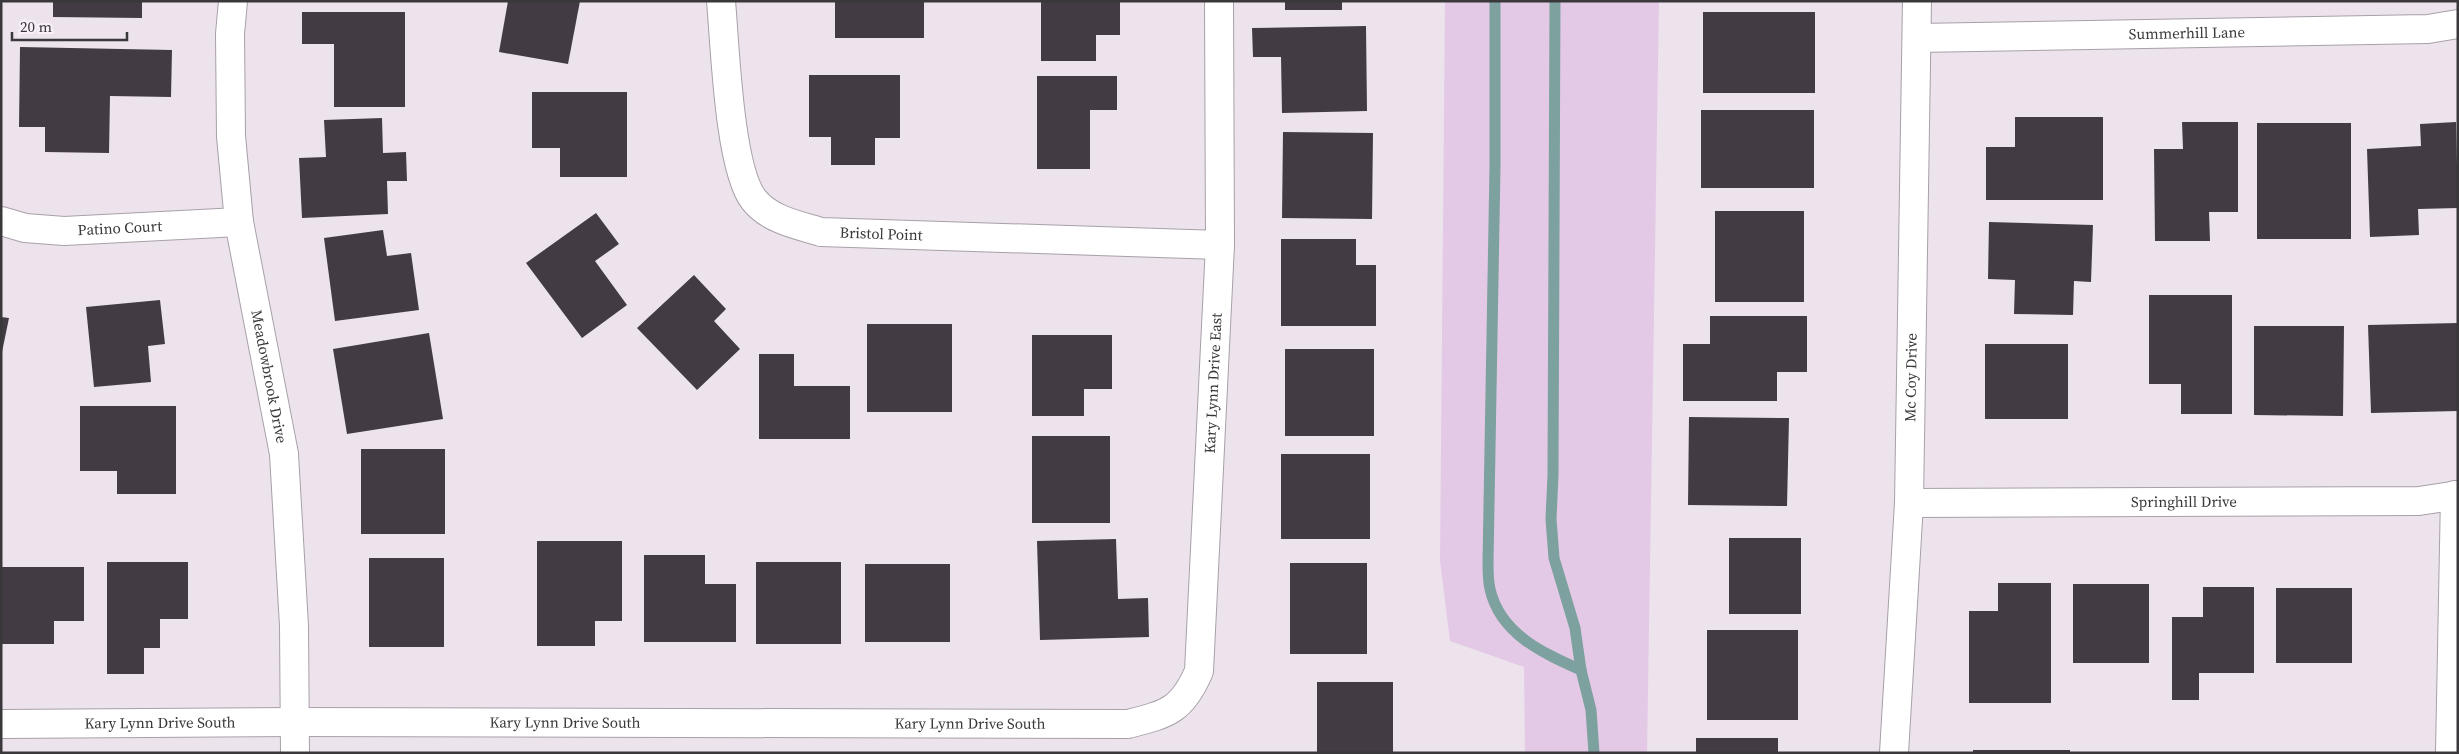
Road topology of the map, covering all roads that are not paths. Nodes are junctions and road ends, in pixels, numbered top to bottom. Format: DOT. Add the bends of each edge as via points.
graph roads {
  1 [pos="233,1"];
  2 [pos="721,1"];
  3 [pos="1219,1"];
  4 [pos="1917,1"];
  5 [pos="2458,24"];
  6 [pos="1916,38"];
  7 [pos="1,221"];
  8 [pos="239,222"];
  9 [pos="1220,245"];
  10 [pos="2456,495"];
  11 [pos="1909,503"];
  12 [pos="295,722"];
  13 [pos="1,724"];
  14 [pos="1128,724"];
  15 [pos="295,753"];
  16 [pos="1894,753"];
  17 [pos="2450,753"];
  1 -- 8 [label="street, Meadowbrook Drive" via="230,34 231,136"];
  2 -- 9 [label="street, Bristol Point" via="735,148 745,186 754,200 773,216 822,232"];
  3 -- 9 [label="street, Kary Lynn Drive East"];
  4 -- 6 [label="street, Mc Coy Drive"];
  5 -- 6 [label="street, Summerhill Lane" via="2418,29"];
  6 -- 11 [label="street, Mc Coy Drive"];
  7 -- 8 [label="street, Patino Court" via="25,228 64,231"];
  8 -- 12 [label="street, Meadowbrook Drive" via="284,454 294,626"];
  9 -- 14 [label="street, Kary Lynn Drive East" via="1199,671 1190,692 1164,715"];
  10 -- 11 [label="street, Springhill Drive" via="2419,501"];
  10 -- 17 [label="street"];
  11 -- 16 [label="street, Mc Coy Drive"];
  12 -- 13 [label="street, Kary Lynn Drive South"];
  12 -- 14 [label="street, Kary Lynn Drive South"];
  12 -- 15 [label="street, Meadowbrook Drive"];
}
